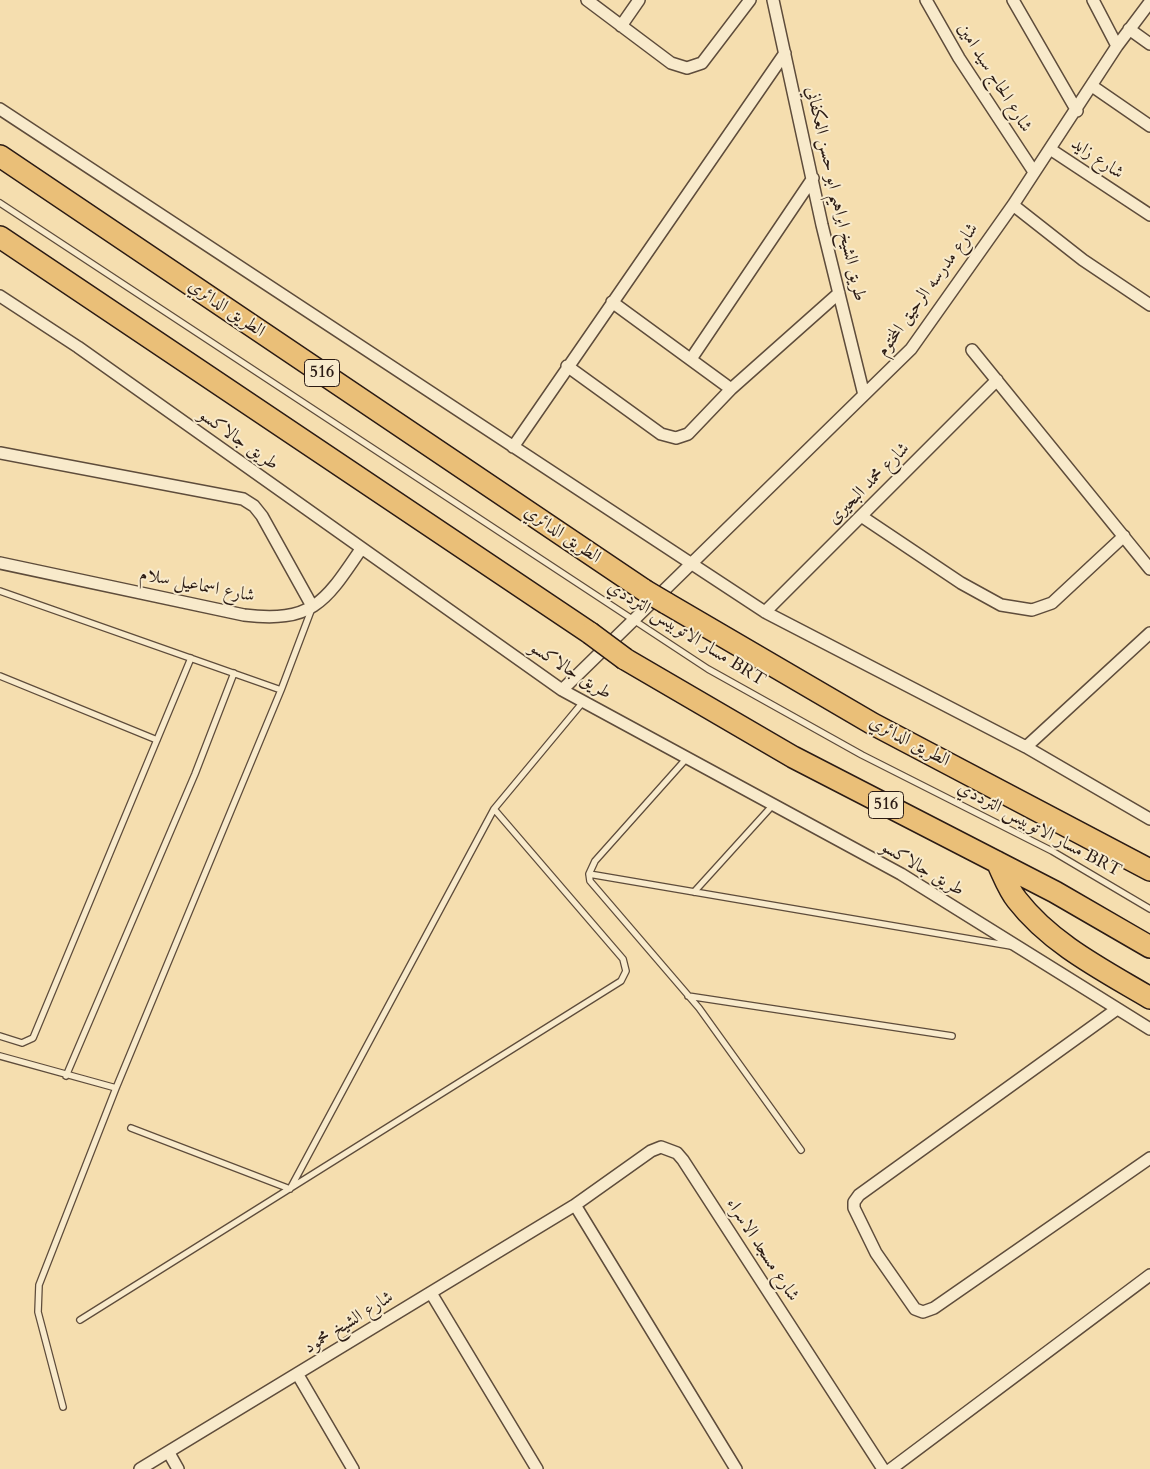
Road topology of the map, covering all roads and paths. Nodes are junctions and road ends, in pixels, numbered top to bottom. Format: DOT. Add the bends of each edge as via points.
graph roads {
  1 [pos="587,0"];
  2 [pos="639,0"];
  3 [pos="750,0"];
  4 [pos="773,0"];
  5 [pos="926,0"];
  6 [pos="1013,0"];
  7 [pos="1093,0"];
  8 [pos="1150,2"];
  9 [pos="621,26"];
  10 [pos="1129,29"];
  11 [pos="1150,44"];
  12 [pos="1117,46"];
  13 [pos="785,53"];
  14 [pos="1092,86"];
  15 [pos="0,109"];
  16 [pos="1076,111"];
  17 [pos="1150,126"];
  18 [pos="1050,149"];
  19 [pos="0,156"];
  20 [pos="1034,172"];
  21 [pos="813,178"];
  22 [pos="0,203"];
  23 [pos="1013,205"];
  24 [pos="1150,215"];
  25 [pos="0,237"];
  26 [pos="839,293"];
  27 [pos="0,296"];
  28 [pos="612,302"];
  29 [pos="1150,305"];
  30 [pos="972,350"];
  31 [pos="691,359"];
  32 [pos="567,366"];
  33 [pos="996,380"];
  34 [pos="731,388"];
  35 [pos="864,395"];
  36 [pos="513,447"];
  37 [pos="0,452"];
  38 [pos="861,516"];
  39 [pos="1124,536"];
  40 [pos="361,549"];
  41 [pos="0,563"];
  42 [pos="691,563"];
  43 [pos="1150,569"];
  44 [pos="0,591"];
  45 [pos="312,606"];
  46 [pos="765,612"];
  47 [pos="1150,633"];
  48 [pos="191,658"];
  49 [pos="234,673"];
  50 [pos="0,676"];
  51 [pos="281,690"];
  52 [pos="562,690"];
  53 [pos="583,702"];
  54 [pos="157,740"];
  55 [pos="1026,747"];
  56 [pos="686,759"];
  57 [pos="772,806"];
  58 [pos="494,809"];
  59 [pos="1150,820"];
  60 [pos="1109,848"];
  61 [pos="1150,854"];
  62 [pos="997,862"];
  63 [pos="1150,870"];
  64 [pos="589,874"];
  65 [pos="694,892"];
  66 [pos="1150,909"];
  67 [pos="1150,947"];
  68 [pos="1020,948"];
  69 [pos="688,996"];
  70 [pos="1150,998"];
  71 [pos="1117,1009"];
  72 [pos="1150,1029"];
  73 [pos="0,1036"];
  74 [pos="952,1036"];
  75 [pos="0,1056"];
  76 [pos="66,1076"];
  77 [pos="116,1088"];
  78 [pos="132,1128"];
  79 [pos="801,1150"];
  80 [pos="1150,1158"];
  81 [pos="290,1188"];
  82 [pos="575,1205"];
  83 [pos="1150,1275"];
  84 [pos="431,1292"];
  85 [pos="80,1320"];
  86 [pos="298,1375"];
  87 [pos="63,1407"];
  88 [pos="169,1453"];
  89 [pos="140,1469"];
  90 [pos="178,1469"];
  91 [pos="353,1469"];
  92 [pos="537,1469"];
  93 [pos="736,1469"];
  94 [pos="883,1469"];
  95 [pos="891,1469"];
  1 -- 9 [label="street"];
  2 -- 9 [label="street"];
  3 -- 9 [label="street" via="702,63 694,67 671,63"];
  4 -- 13 [label="street, طريق الشيخ ابراهيم ابو حسن العكفاني"];
  5 -- 20 [label="street, شارع الحاج سيد امين" via="959,58"];
  6 -- 16 [label="street"];
  7 -- 12 [label="street"];
  8 -- 10 [label="street, شارع مدرسه الرحيق المختوم"];
  10 -- 11 [label="street"];
  10 -- 12 [label="street, شارع مدرسه الرحيق المختوم"];
  12 -- 14 [label="street, شارع مدرسه الرحيق المختوم"];
  13 -- 21 [label="street, طريق الشيخ ابراهيم ابو حسن العكفاني"];
  13 -- 28 [label="street"];
  14 -- 16 [label="street, شارع مدرسه الرحيق المختوم"];
  14 -- 17 [label="street"];
  15 -- 36 [label="street"];
  16 -- 18 [label="street, شارع مدرسه الرحيق المختوم"];
  18 -- 20 [label="street, شارع مدرسه الرحيق المختوم"];
  18 -- 24 [label="street, شارع زايد"];
  19 -- 60 [label="highway, الطريق الدائري / 516, bridge" via="644,590 873,724"];
  20 -- 23 [label="street, شارع مدرسه الرحيق المختوم"];
  21 -- 26 [label="street, طريق الشيخ ابراهيم ابو حسن العكفاني"];
  21 -- 31 [label="street"];
  22 -- 66 [label="lane, مسار الاتوبيس الترددي BRT" via="708,669 862,755 1052,851"];
  23 -- 29 [label="street" via="1083,260"];
  23 -- 35 [label="street, شارع مدرسه الرحيق المختوم" via="911,349"];
  25 -- 62 [label="highway, 516, bridge" via="625,658 793,757"];
  26 -- 34 [label="street"];
  26 -- 35 [label="street, طريق الشيخ ابراهيم ابو حسن العكفاني"];
  27 -- 40 [label="street, طريق جالاكسو" via="78,347"];
  28 -- 31 [label="street"];
  28 -- 32 [label="street"];
  30 -- 33 [label="street"];
  31 -- 34 [label="street"];
  32 -- 34 [label="street" via="661,434 676,438 688,434"];
  32 -- 36 [label="street"];
  33 -- 38 [label="street, شارع محمد البحيرى"];
  33 -- 39 [label="street"];
  35 -- 42 [label="street, شارع مدرسه الرحيق المختوم"];
  36 -- 42 [label="street"];
  37 -- 45 [label="street" via="243,499 262,516"];
  38 -- 39 [label="street" via="961,583 1001,605 1032,610 1052,603"];
  38 -- 46 [label="street, شارع محمد البحيرى"];
  39 -- 43 [label="street"];
  40 -- 45 [label="street, شارع اسماعيل سلام" via="333,590"];
  40 -- 52 [label="street, طريق جالاكسو"];
  41 -- 45 [label="street, شارع اسماعيل سلام" via="244,615 280,618"];
  42 -- 46 [label="street"];
  42 -- 52 [label="street, شارع مدرسه الرحيق المختوم"];
  44 -- 48 [label="lane"];
  45 -- 51 [label="lane"];
  46 -- 55 [label="street"];
  47 -- 55 [label="street"];
  48 -- 49 [label="lane"];
  48 -- 54 [label="lane"];
  49 -- 51 [label="lane"];
  49 -- 76 [label="lane" via="195,774"];
  50 -- 54 [label="lane"];
  51 -- 77 [label="lane"];
  52 -- 53 [label="street, طريق جالاكسو"];
  53 -- 56 [label="street, طريق جالاكسو"];
  53 -- 58 [label="lane"];
  54 -- 73 [label="lane" via="33,1038 22,1043"];
  55 -- 59 [label="street"];
  56 -- 57 [label="street, طريق جالاكسو"];
  56 -- 64 [label="lane" via="595,861"];
  57 -- 65 [label="lane"];
  57 -- 68 [label="street, طريق جالاكسو" via="901,874"];
  58 -- 81 [label="lane"];
  58 -- 81 [label="lane" via="623,959 626,971 621,981"];
  60 -- 61 [label="highway"];
  60 -- 63 [label="highway, الطريق الدائري / 516"];
  62 -- 67 [label="highway, 516"];
  62 -- 70 [label="highway" via="1016,898 1047,930 1090,963"];
  64 -- 65 [label="lane"];
  64 -- 69 [label="lane" via="595,887"];
  65 -- 68 [label="lane"];
  68 -- 71 [label="street, طريق جالاكسو"];
  69 -- 74 [label="lane"];
  69 -- 79 [label="lane"];
  71 -- 72 [label="street, طريق جالاكسو"];
  71 -- 80 [label="street" via="858,1195 854,1208 876,1253 915,1309 923,1312 934,1308"];
  75 -- 76 [label="lane"];
  76 -- 77 [label="lane"];
  77 -- 87 [label="lane" via="39,1285 38,1312"];
  78 -- 81 [label="lane"];
  81 -- 85 [label="lane"];
  82 -- 84 [label="street, شارع الشيخ محمود"];
  82 -- 93 [label="street"];
  82 -- 94 [label="street, شارع مسجد الاسراء" via="656,1148 677,1153"];
  83 -- 95 [label="street"];
  84 -- 86 [label="street, شارع الشيخ محمود"];
  84 -- 92 [label="street"];
  86 -- 88 [label="street, شارع الشيخ محمود"];
  86 -- 91 [label="street"];
  88 -- 89 [label="street, شارع الشيخ محمود"];
  88 -- 90 [label="street"];
}
